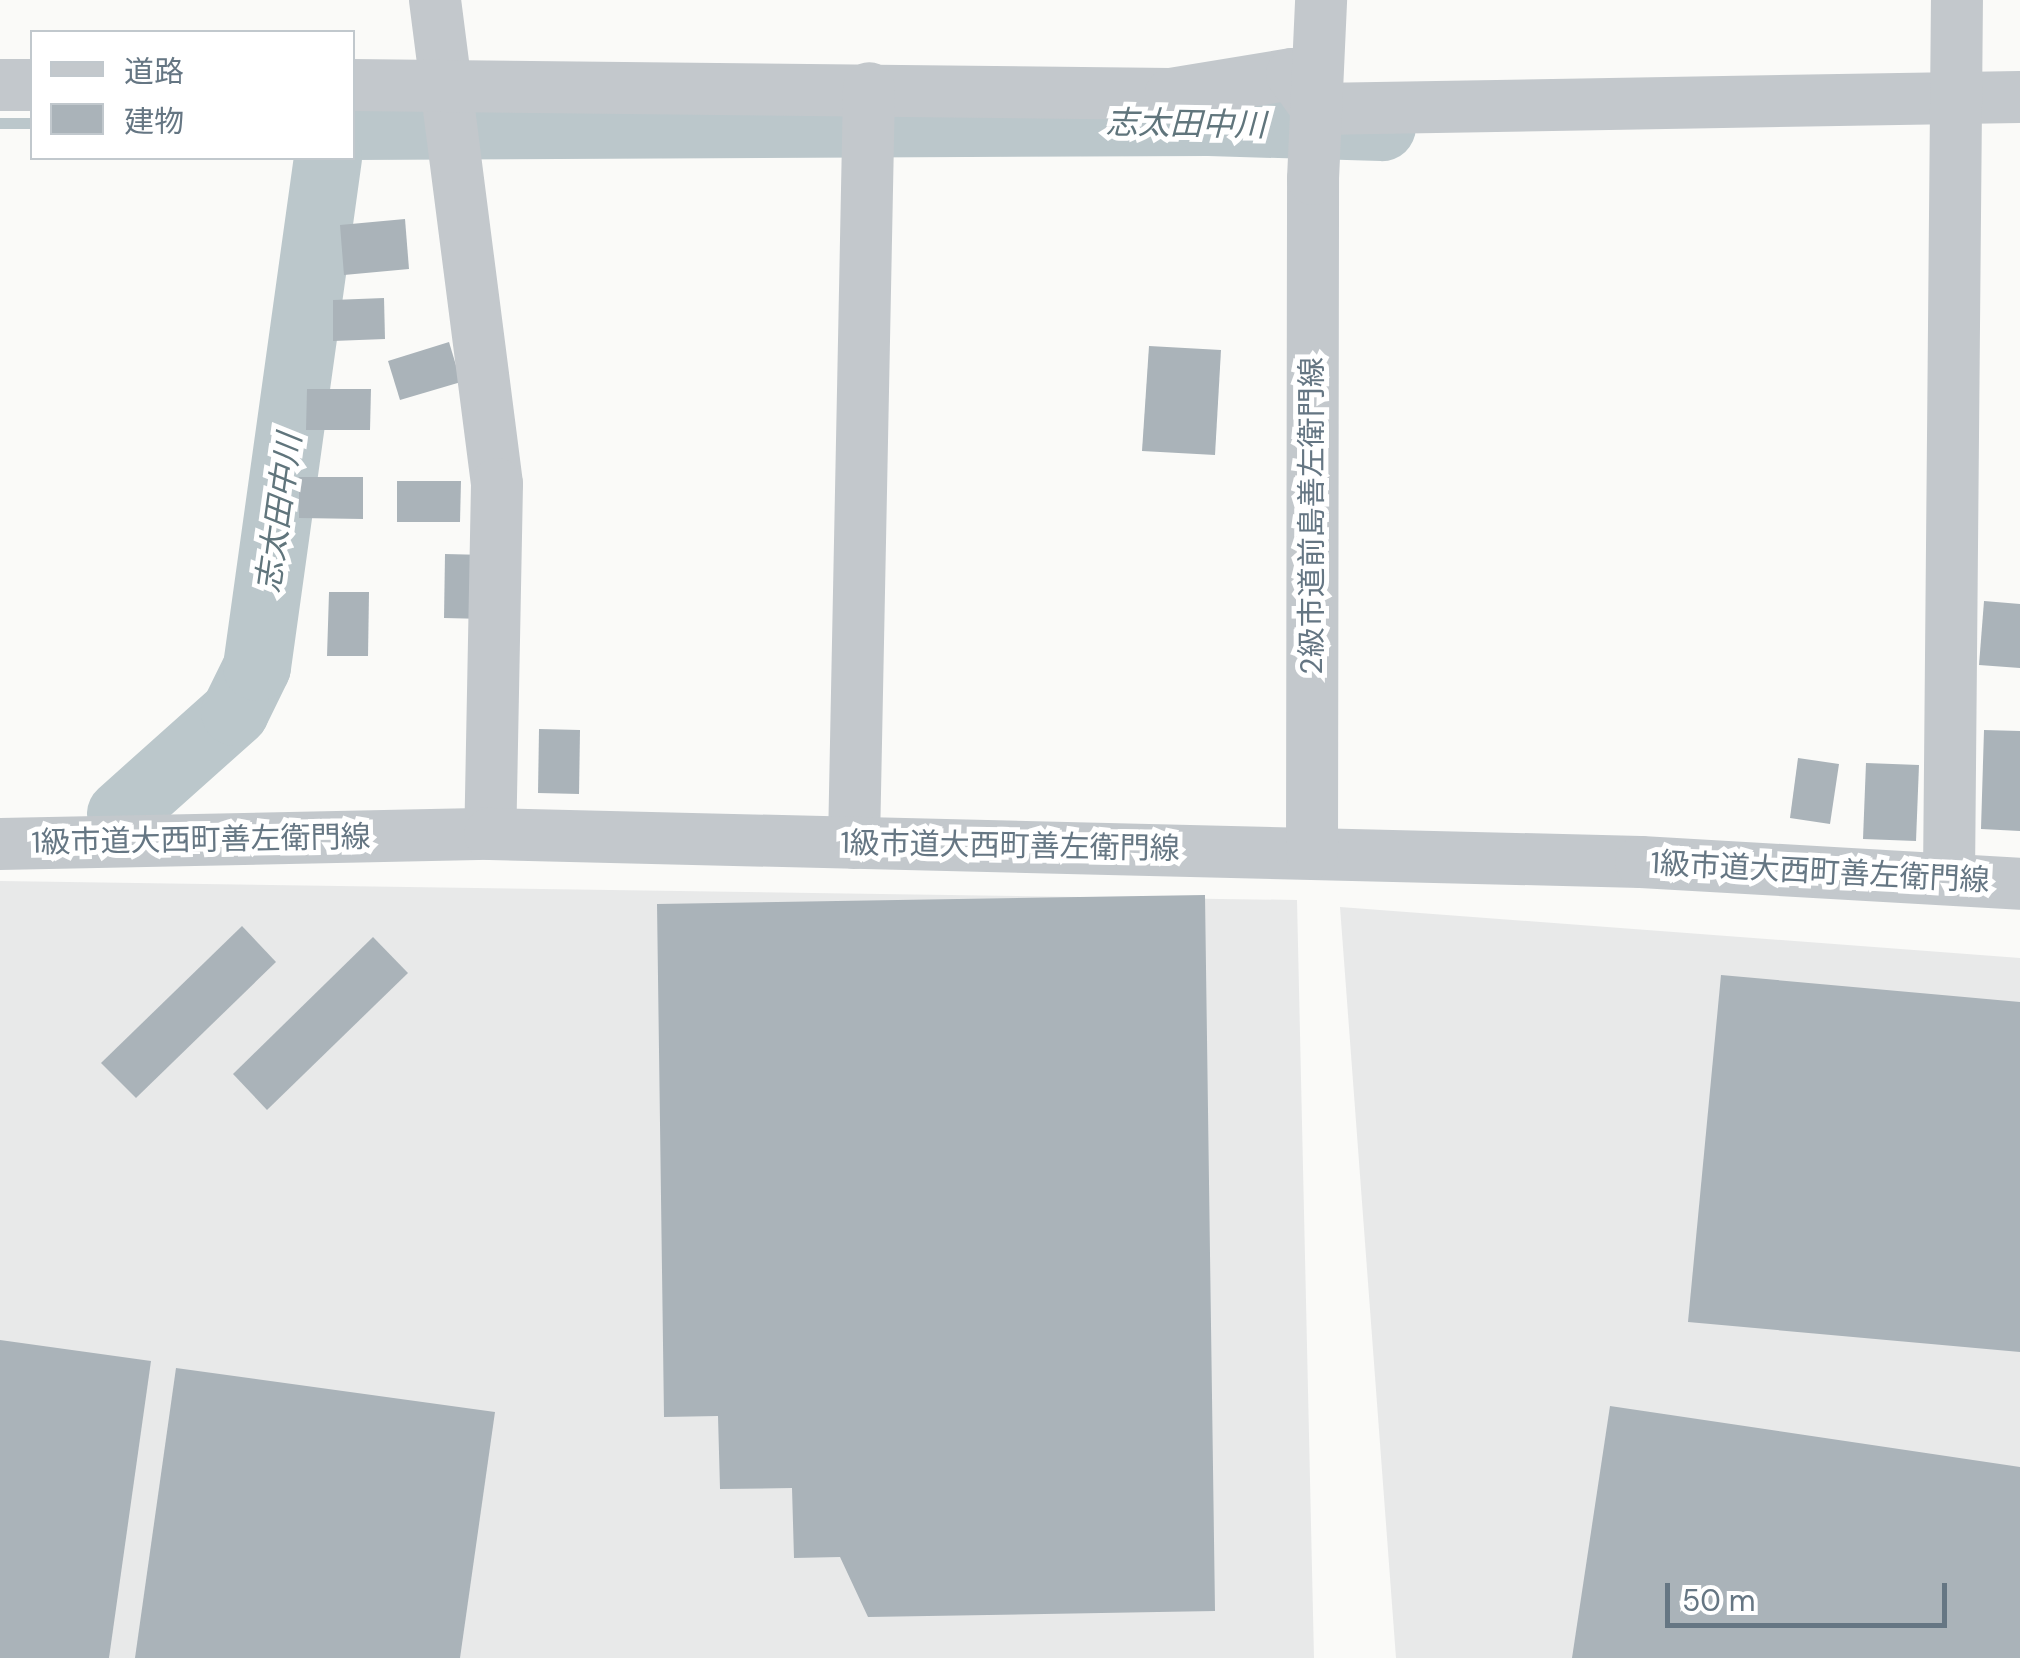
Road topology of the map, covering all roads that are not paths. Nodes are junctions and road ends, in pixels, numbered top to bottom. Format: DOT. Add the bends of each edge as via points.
graph roads {
  1 [pos="434,0"];
  2 [pos="1321,0"];
  3 [pos="1957,0"];
  4 [pos="355,84"];
  5 [pos="0,85"];
  6 [pos="30,85"];
  7 [pos="446,85"];
  8 [pos="869,88"];
  9 [pos="1959,97"];
  10 [pos="2020,97"];
  11 [pos="1316,108"];
  12 [pos="490,834"];
  13 [pos="854,843"];
  14 [pos="0,844"];
  15 [pos="1312,853"];
  16 [pos="1949,878"];
  17 [pos="2020,884"];
  1 -- 7 [label="street"];
  2 -- 11 [label="street"];
  3 -- 9 [label="street"];
  4 -- 7 [label="street"];
  5 -- 6 [label="street"];
  7 -- 8 [label="street"];
  7 -- 12 [label="street" via="497,484"];
  8 -- 11 [label="street" via="1171,94 1292,74"];
  8 -- 13 [label="street"];
  9 -- 10 [label="street"];
  9 -- 11 [label="street"];
  9 -- 16 [label="street"];
  11 -- 15 [label="street, 2級市道前島善左衛門線"];
  12 -- 13 [label="street, 1級市道大西町善左衛門線"];
  12 -- 14 [label="street, 1級市道大西町善左衛門線"];
  13 -- 15 [label="street, 1級市道大西町善左衛門線"];
  15 -- 16 [label="street, 1級市道大西町善左衛門線"];
  16 -- 17 [label="street, 1級市道大西町善左衛門線"];
}
